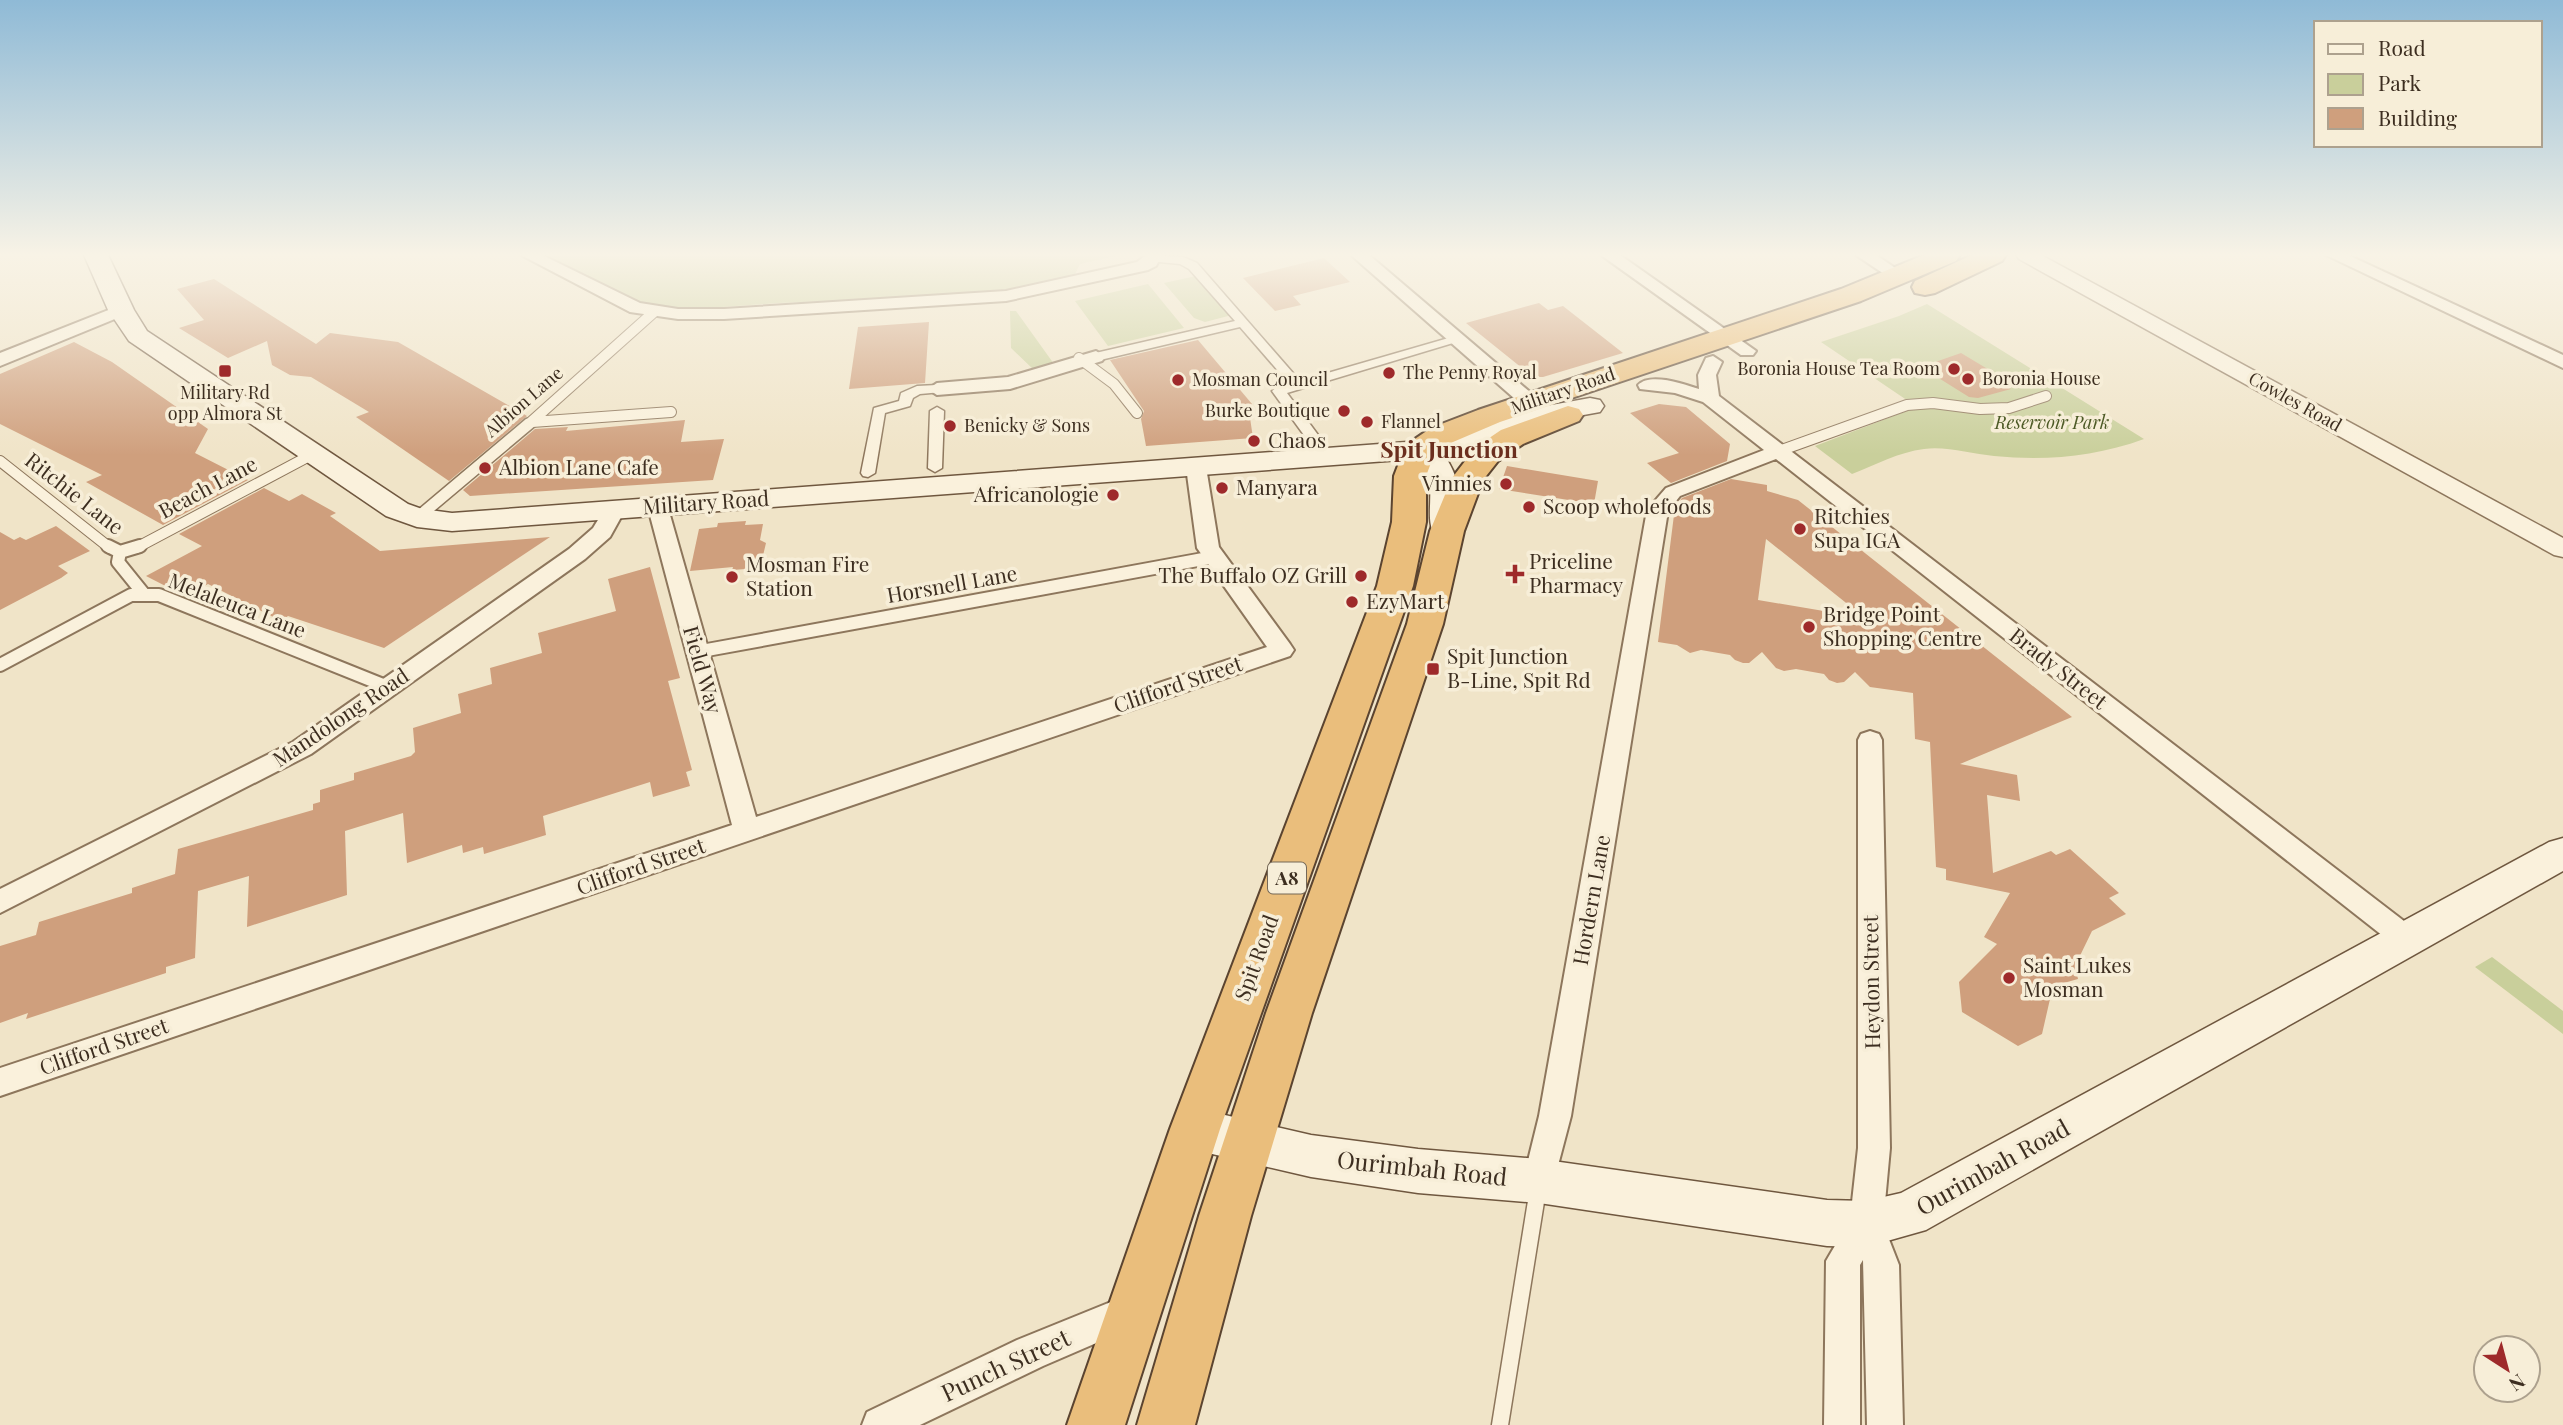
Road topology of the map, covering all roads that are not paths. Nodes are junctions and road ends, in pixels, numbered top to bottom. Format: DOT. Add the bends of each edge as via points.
graph roads {
  1 [pos="93,322"];
  2 [pos="129,322"];
  3 [pos="643,322"];
  4 [pos="1436,322"];
  5 [pos="1704,322"];
  6 [pos="1789,322"];
  7 [pos="1825,322"];
  8 [pos="2147,322"];
  9 [pos="2478,322"];
  10 [pos="1243,323"];
  11 [pos="1457,340"];
  12 [pos="1736,344"];
  13 [pos="1085,359"];
  14 [pos="0,360"];
  15 [pos="1713,362"];
  16 [pos="2563,362"];
  17 [pos="1647,385"];
  18 [pos="937,389"];
  19 [pos="1279,391"];
  20 [pos="2046,396"];
  21 [pos="1710,398"];
  22 [pos="1530,402"];
  23 [pos="1590,406"];
  24 [pos="937,411"];
  25 [pos="671,412"];
  26 [pos="1137,413"];
  27 [pos="531,422"];
  28 [pos="1314,439"];
  29 [pos="1420,450"];
  30 [pos="1779,451"];
  31 [pos="313,454"];
  32 [pos="0,461"];
  33 [pos="1196,467"];
  34 [pos="935,468"];
  35 [pos="868,473"];
  36 [pos="658,508"];
  37 [pos="614,510"];
  38 [pos="417,518"];
  39 [pos="1447,531"];
  40 [pos="2563,549"];
  41 [pos="120,552"];
  42 [pos="1214,557"];
  43 [pos="143,593"];
  44 [pos="696,652"];
  45 [pos="0,665"];
  46 [pos="388,687"];
  47 [pos="1870,740"];
  48 [pos="747,832"];
  49 [pos="2563,853"];
  50 [pos="0,902"];
  51 [pos="2407,939"];
  52 [pos="0,1082"];
  53 [pos="1195,1129"];
  54 [pos="1250,1142"];
  55 [pos="1539,1181"];
  56 [pos="1866,1224"];
  57 [pos="1133,1310"];
  58 [pos="880,1425"];
  59 [pos="1096,1425"];
  60 [pos="1166,1425"];
  61 [pos="1500,1425"];
  62 [pos="1842,1425"];
  63 [pos="1885,1425"];
  1 -- 14 [label="street"];
  2 -- 31 [label="main road, Military Road" via="138,336"];
  3 -- 27 [label="lane, Albion Lane"];
  4 -- 11 [label="street"];
  5 -- 12 [label="street"];
  6 -- 12 [label="highway, Military Road / A8"];
  7 -- 12 [label="highway, Military Road / A8"];
  8 -- 40 [label="street, Cowles Road"];
  9 -- 16 [label="street"];
  10 -- 13 [label="street"];
  10 -- 19 [label="street" via="1294,381"];
  11 -- 19 [label="street"];
  11 -- 22 [label="street"];
  12 -- 15 [label="highway, Military Road / A8"];
  12 -- 22 [label="highway, Military Road / A8"];
  13 -- 18 [label="street" via="1010,383"];
  13 -- 26 [label="lane" via="1114,384"];
  15 -- 17 [label="highway, Military Road / A8"];
  15 -- 21 [label="street" via="1707,374"];
  17 -- 21 [label="street, Brady Street"];
  17 -- 23 [label="highway, Military Road / A8"];
  18 -- 35 [label="street" via="918,390 906,397 905,403 879,411"];
  19 -- 28 [label="street"];
  20 -- 30 [label="lane" via="2009,408 1907,405"];
  21 -- 30 [label="street, Brady Street"];
  22 -- 29 [label="highway, Military Road / A8" via="1454,429"];
  23 -- 29 [label="main road, Military Road" via="1528,417 1453,444"];
  23 -- 39 [label="highway, Military Road / A8" via="1497,446 1468,478"];
  24 -- 34 [label="street"];
  25 -- 27 [label="lane"];
  27 -- 38 [label="street, Albion Lane"];
  29 -- 33 [label="main road, Military Road"];
  29 -- 39 [label="main road" via="1439,464 1443,475"];
  29 -- 53 [label="highway, Spit Road / A8" via="1412,469 1409,522 1395,586"];
  30 -- 51 [label="street, Brady Street"];
  30 -- 55 [label="street, Hordern Lane" via="1673,492 1658,510 1558,1103"];
  31 -- 38 [label="main road, Military Road" via="397,510"];
  31 -- 41 [label="lane, Beach Lane" via="137,548"];
  32 -- 41 [label="lane, Ritchie Lane"];
  33 -- 36 [label="main road, Military Road"];
  33 -- 42 [label="street" via="1208,548"];
  36 -- 37 [label="main road, Military Road"];
  36 -- 44 [label="street, Field Way"];
  37 -- 38 [label="main road, Military Road" via="452,522"];
  37 -- 46 [label="street, Mandolong Road" via="602,533 577,554"];
  39 -- 54 [label="highway, A8" via="1424,624 1289,1013"];
  41 -- 43 [label="lane, Ritchie Lane" via="118,562"];
  42 -- 44 [label="lane, Horsnell Lane"];
  42 -- 48 [label="street, Clifford Street" via="1282,650"];
  43 -- 45 [label="lane, Melaleuca Lane" via="131,595"];
  43 -- 46 [label="lane, Melaleuca Lane" via="159,595"];
  44 -- 48 [label="street, Field Way"];
  46 -- 50 [label="street, Mandolong Road" via="302,748"];
  47 -- 56 [label="street, Heydon Street" via="1874,1148"];
  48 -- 52 [label="street, Clifford Street"];
  49 -- 51 [label="main road, Ourimbah Road"];
  51 -- 56 [label="main road, Ourimbah Road" via="1909,1214"];
  53 -- 54 [label="main road, Ourimbah Road"];
  53 -- 57 [label="highway, Spit Road / A8"];
  54 -- 55 [label="main road, Ourimbah Road" via="1418,1171"];
  54 -- 60 [label="highway, A8"];
  55 -- 56 [label="main road, Ourimbah Road" via="1826,1223"];
  55 -- 61 [label="lane, Hordern Lane"];
  56 -- 62 [label="street, Heydon Street" via="1843,1261"];
  56 -- 63 [label="street, Heydon Street" via="1882,1265"];
  57 -- 58 [label="street, Punch Street"];
  57 -- 59 [label="highway, Spit Road / A8"];
}
